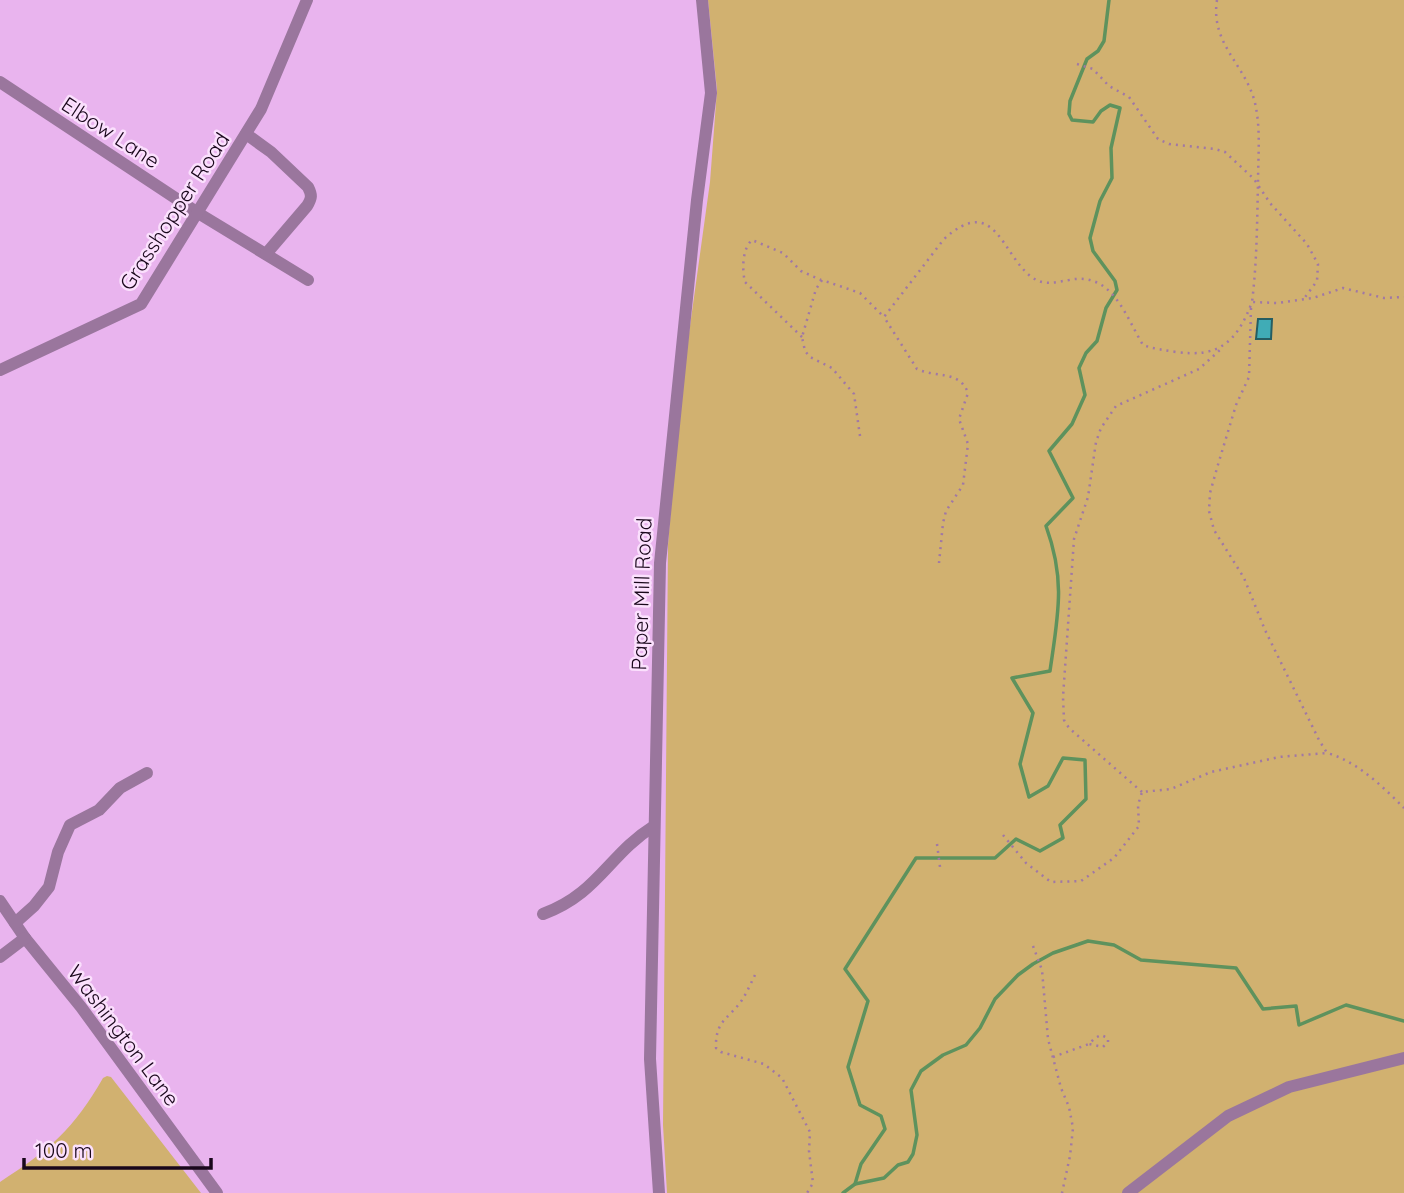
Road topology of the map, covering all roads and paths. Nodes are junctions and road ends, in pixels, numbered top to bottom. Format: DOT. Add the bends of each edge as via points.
graph roads {
  1 [pos="307,0"];
  2 [pos="702,0"];
  3 [pos="1217,0"];
  4 [pos="1077,64"];
  5 [pos="0,82"];
  6 [pos="246,134"];
  7 [pos="1258,187"];
  8 [pos="198,214"];
  9 [pos="266,254"];
  10 [pos="308,280"];
  11 [pos="822,280"];
  12 [pos="1404,297"];
  13 [pos="1303,300"];
  14 [pos="1252,302"];
  15 [pos="884,317"];
  16 [pos="802,337"];
  17 [pos="1224,347"];
  18 [pos="0,370"];
  19 [pos="860,436"];
  20 [pos="939,563"];
  21 [pos="1327,753"];
  22 [pos="147,773"];
  23 [pos="1142,792"];
  24 [pos="1404,808"];
  25 [pos="654,826"];
  26 [pos="1003,835"];
  27 [pos="937,844"];
  28 [pos="940,867"];
  29 [pos="0,901"];
  30 [pos="543,915"];
  31 [pos="15,923"];
  32 [pos="25,938"];
  33 [pos="1033,946"];
  34 [pos="0,957"];
  35 [pos="755,975"];
  36 [pos="1088,1044"];
  37 [pos="1053,1057"];
  38 [pos="1404,1058"];
  39 [pos="217,1193"];
  40 [pos="659,1193"];
  41 [pos="807,1193"];
  42 [pos="1062,1193"];
  43 [pos="1128,1193"];
  1 -- 6 [label="street, Grasshopper Road"];
  2 -- 25 [label="street, Paper Mill Road" via="711,93 663,520"];
  3 -- 7 [label="path" via="1217,26 1224,47 1255,101"];
  4 -- 7 [label="path" via="1093,69 1109,86 1129,97 1158,139 1225,152"];
  5 -- 8 [label="street, Elbow Lane"];
  6 -- 8 [label="street, Grasshopper Road"];
  6 -- 9 [label="street" via="312,194"];
  7 -- 13 [label="path" via="1307,244 1318,264 1317,281"];
  7 -- 14 [label="path"];
  8 -- 9 [label="street, Elbow Lane"];
  8 -- 18 [label="street, Grasshopper Road" via="141,304"];
  9 -- 10 [label="street, Elbow Lane"];
  11 -- 15 [label="path" via="860,293"];
  11 -- 16 [label="path"];
  11 -- 16 [label="path" via="801,271 783,253 752,240 747,244 745,282"];
  12 -- 13 [label="path" via="1384,298 1343,288"];
  13 -- 14 [label="path"];
  14 -- 17 [label="path" via="1241,328"];
  14 -- 21 [label="path" via="1249,377 1236,405 1209,511 1214,530 1244,578 1309,724"];
  15 -- 17 [label="path" via="944,239 955,229 976,222 1002,237 1022,267 1044,283 1085,277 1100,282 1143,345 1185,354"];
  15 -- 20 [label="path" via="917,369 959,379 968,393 958,419 968,444 962,485 946,511"];
  16 -- 19 [label="path" via="810,357 832,368 854,394"];
  17 -- 23 [label="path" via="1199,369 1116,406 1096,442 1088,497 1074,539 1064,720"];
  21 -- 23 [label="path" via="1279,757 1211,772 1171,789"];
  21 -- 24 [label="path" via="1340,756"];
  22 -- 31 [label="street" via="120,788 99,810 70,825 49,887"];
  23 -- 26 [label="path" via="1139,826 1114,858 1080,881 1051,882 1026,863"];
  25 -- 30 [label="street" via="632,842 588,890"];
  25 -- 40 [label="street, Paper Mill Road" via="650,1059"];
  27 -- 28 [label="path"];
  29 -- 31 [label="street, Washington Lane"];
  31 -- 32 [label="street, Washington Lane"];
  32 -- 34 [label="street"];
  32 -- 39 [label="street, Washington Lane"];
  33 -- 37 [label="path" via="1042,970"];
  35 -- 41 [label="path" via="740,1003 723,1019 716,1048 764,1064 782,1078 810,1132 813,1183"];
  36 -- 36 [label="path" via="1101,1035 1108,1038 1103,1047"];
  36 -- 37 [label="path"];
  37 -- 42 [label="path" via="1073,1128"];
  38 -- 43 [label="street" via="1289,1087 1228,1116"];
}
